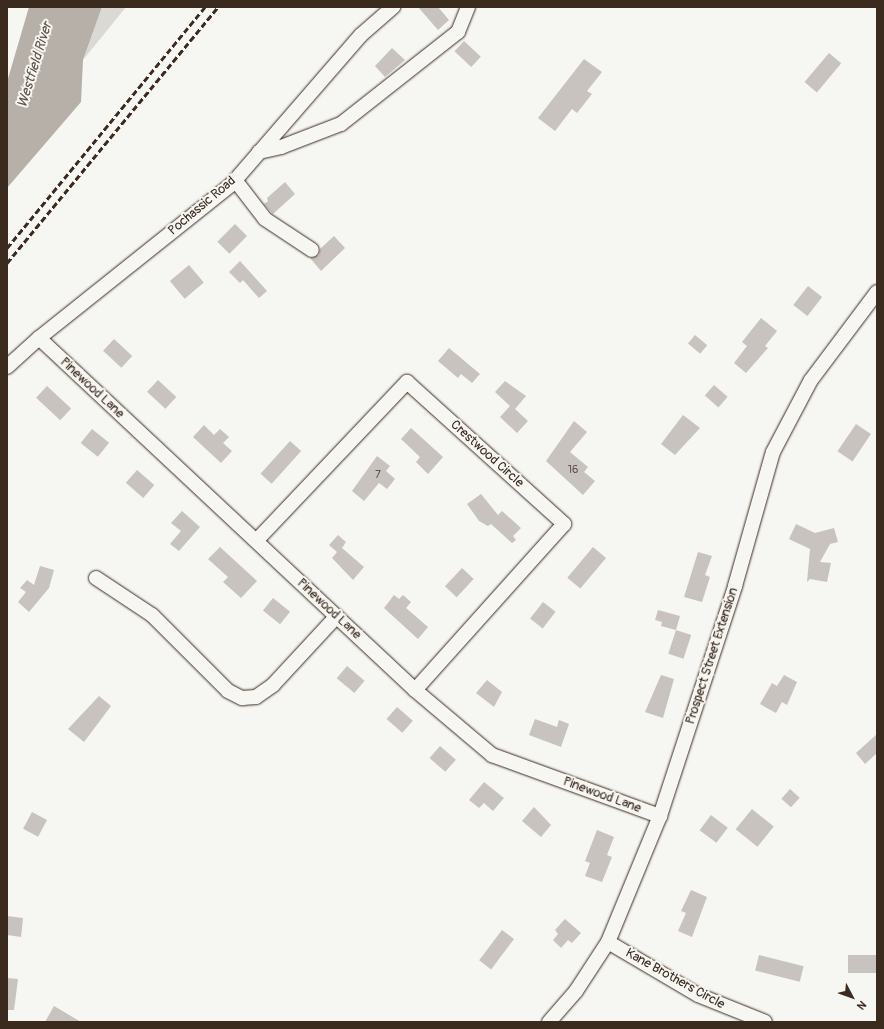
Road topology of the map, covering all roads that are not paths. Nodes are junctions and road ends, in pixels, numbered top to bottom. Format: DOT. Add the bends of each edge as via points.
graph roads {
  1 [pos="393,7"];
  2 [pos="468,7"];
  3 [pos="259,152"];
  4 [pos="235,180"];
  5 [pos="312,250"];
  6 [pos="877,292"];
  7 [pos="39,338"];
  8 [pos="7,367"];
  9 [pos="257,540"];
  10 [pos="96,578"];
  11 [pos="337,616"];
  12 [pos="415,690"];
  13 [pos="660,816"];
  14 [pos="608,942"];
  15 [pos="550,1022"];
  16 [pos="765,1022"];
  1 -- 3 [label="street, Pochassic Road" via="362,34"];
  2 -- 3 [label="street" via="458,32 341,124 281,147"];
  3 -- 4 [label="street, Pochassic Road"];
  4 -- 5 [label="street" via="265,219"];
  4 -- 7 [label="street, Pochassic Road"];
  6 -- 13 [label="street, Prospect Street Extension" via="811,380 773,452 735,586"];
  7 -- 8 [label="street, Pochassic Road"];
  7 -- 9 [label="street, Pinewood Lane"];
  9 -- 11 [label="street, Pinewood Lane"];
  9 -- 12 [label="street, Crestwood Circle" via="407,382 564,524"];
  10 -- 11 [label="street" via="152,615 228,691 242,698 256,697 273,685"];
  11 -- 12 [label="street, Pinewood Lane"];
  12 -- 13 [label="street, Pinewood Lane" via="492,755"];
  13 -- 14 [label="street, Prospect Street Extension"];
  14 -- 15 [label="street, Prospect Street Extension" via="576,991"];
  14 -- 16 [label="street, Kane Brothers Circle" via="698,995"];
}
